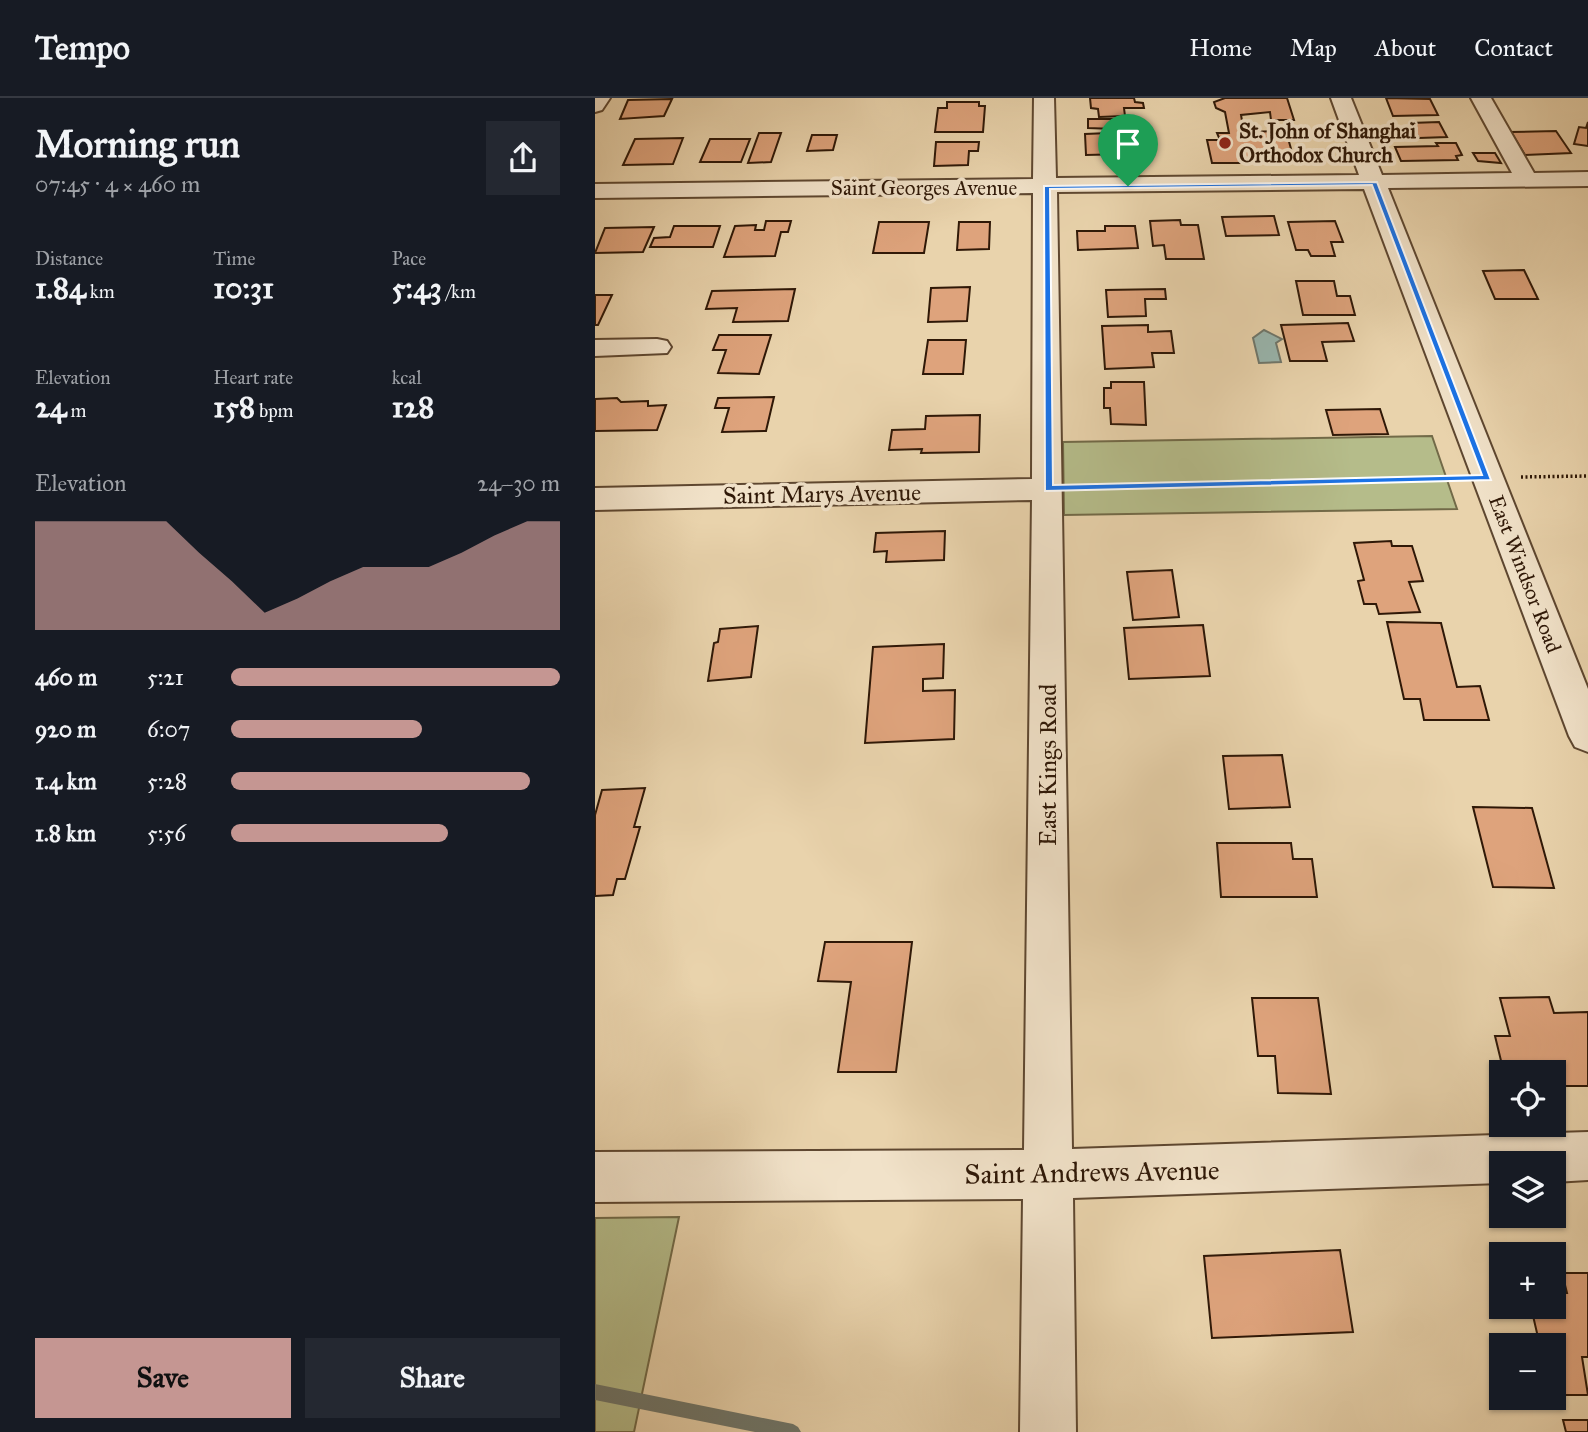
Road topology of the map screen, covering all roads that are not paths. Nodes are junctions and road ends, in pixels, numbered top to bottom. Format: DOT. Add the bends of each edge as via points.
graph roads {
  1 [pos="600,98"];
  2 [pos="1044,98"];
  3 [pos="1341,98"];
  4 [pos="1481,98"];
  5 [pos="595,106"];
  6 [pos="1588,179"];
  7 [pos="1527,180"];
  8 [pos="1375,183"];
  9 [pos="1046,187"];
  10 [pos="595,191"];
  11 [pos="656,347"];
  12 [pos="595,348"];
  13 [pos="1048,489"];
  14 [pos="595,500"];
  15 [pos="1588,736"];
  16 [pos="1588,1156"];
  17 [pos="1047,1174"];
  18 [pos="595,1177"];
  19 [pos="1048,1432"];
  1 -- 5 [label="street"];
  2 -- 9 [label="street, East Kings Road"];
  3 -- 8 [label="street, East Windsor Road"];
  4 -- 7 [label="street"];
  6 -- 7 [label="street, Saint Georges Avenue"];
  7 -- 8 [label="street, Saint Georges Avenue"];
  8 -- 9 [label="street, Saint Georges Avenue"];
  8 -- 15 [label="street, East Windsor Road"];
  9 -- 10 [label="street, Saint Georges Avenue"];
  9 -- 13 [label="street, East Kings Road"];
  11 -- 12 [label="street"];
  13 -- 14 [label="street, Saint Marys Avenue"];
  13 -- 17 [label="street, East Kings Road"];
  16 -- 17 [label="street, Saint Andrews Avenue"];
  17 -- 18 [label="street, Saint Andrews Avenue"];
  17 -- 19 [label="street, East Kings Road"];
}
